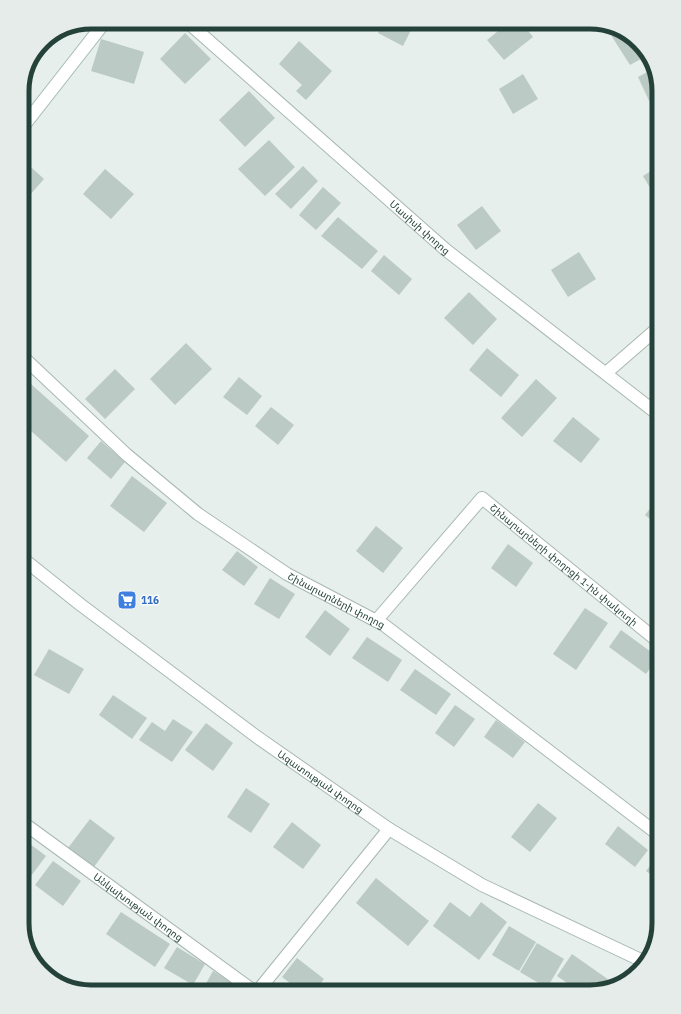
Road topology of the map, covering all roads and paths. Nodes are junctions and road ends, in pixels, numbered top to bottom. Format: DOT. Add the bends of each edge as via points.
graph roads {
  1 [pos="99,29"];
  2 [pos="195,29"];
  3 [pos="29,119"];
  4 [pos="652,333"];
  5 [pos="29,363"];
  6 [pos="606,373"];
  7 [pos="652,409"];
  8 [pos="29,564"];
  9 [pos="376,621"];
  10 [pos="652,636"];
  11 [pos="29,827"];
  12 [pos="388,829"];
  13 [pos="652,829"];
  14 [pos="640,960"];
  15 [pos="246,985"];
  16 [pos="262,985"];
  1 -- 3 [label="street"];
  2 -- 6 [label="street, Մասիսի փողոց" via="446,250"];
  4 -- 6 [label="street"];
  5 -- 9 [label="street, Շինարարների փողոց" via="127,455 198,514 287,574"];
  6 -- 7 [label="street, Մասիսի փողոց"];
  8 -- 12 [label="street, Ազատության փողոց" via="257,737"];
  9 -- 10 [label="street, Շինարարների փողոցի 1-ին փակուղի" via="482,498"];
  9 -- 13 [label="street, Շինարարների փողոց"];
  11 -- 15 [label="street, Անկախության փողոց"];
  12 -- 14 [label="street, Ազատության փողոց" via="482,885"];
  12 -- 16 [label="street, Անկախության փողոց"];
}
